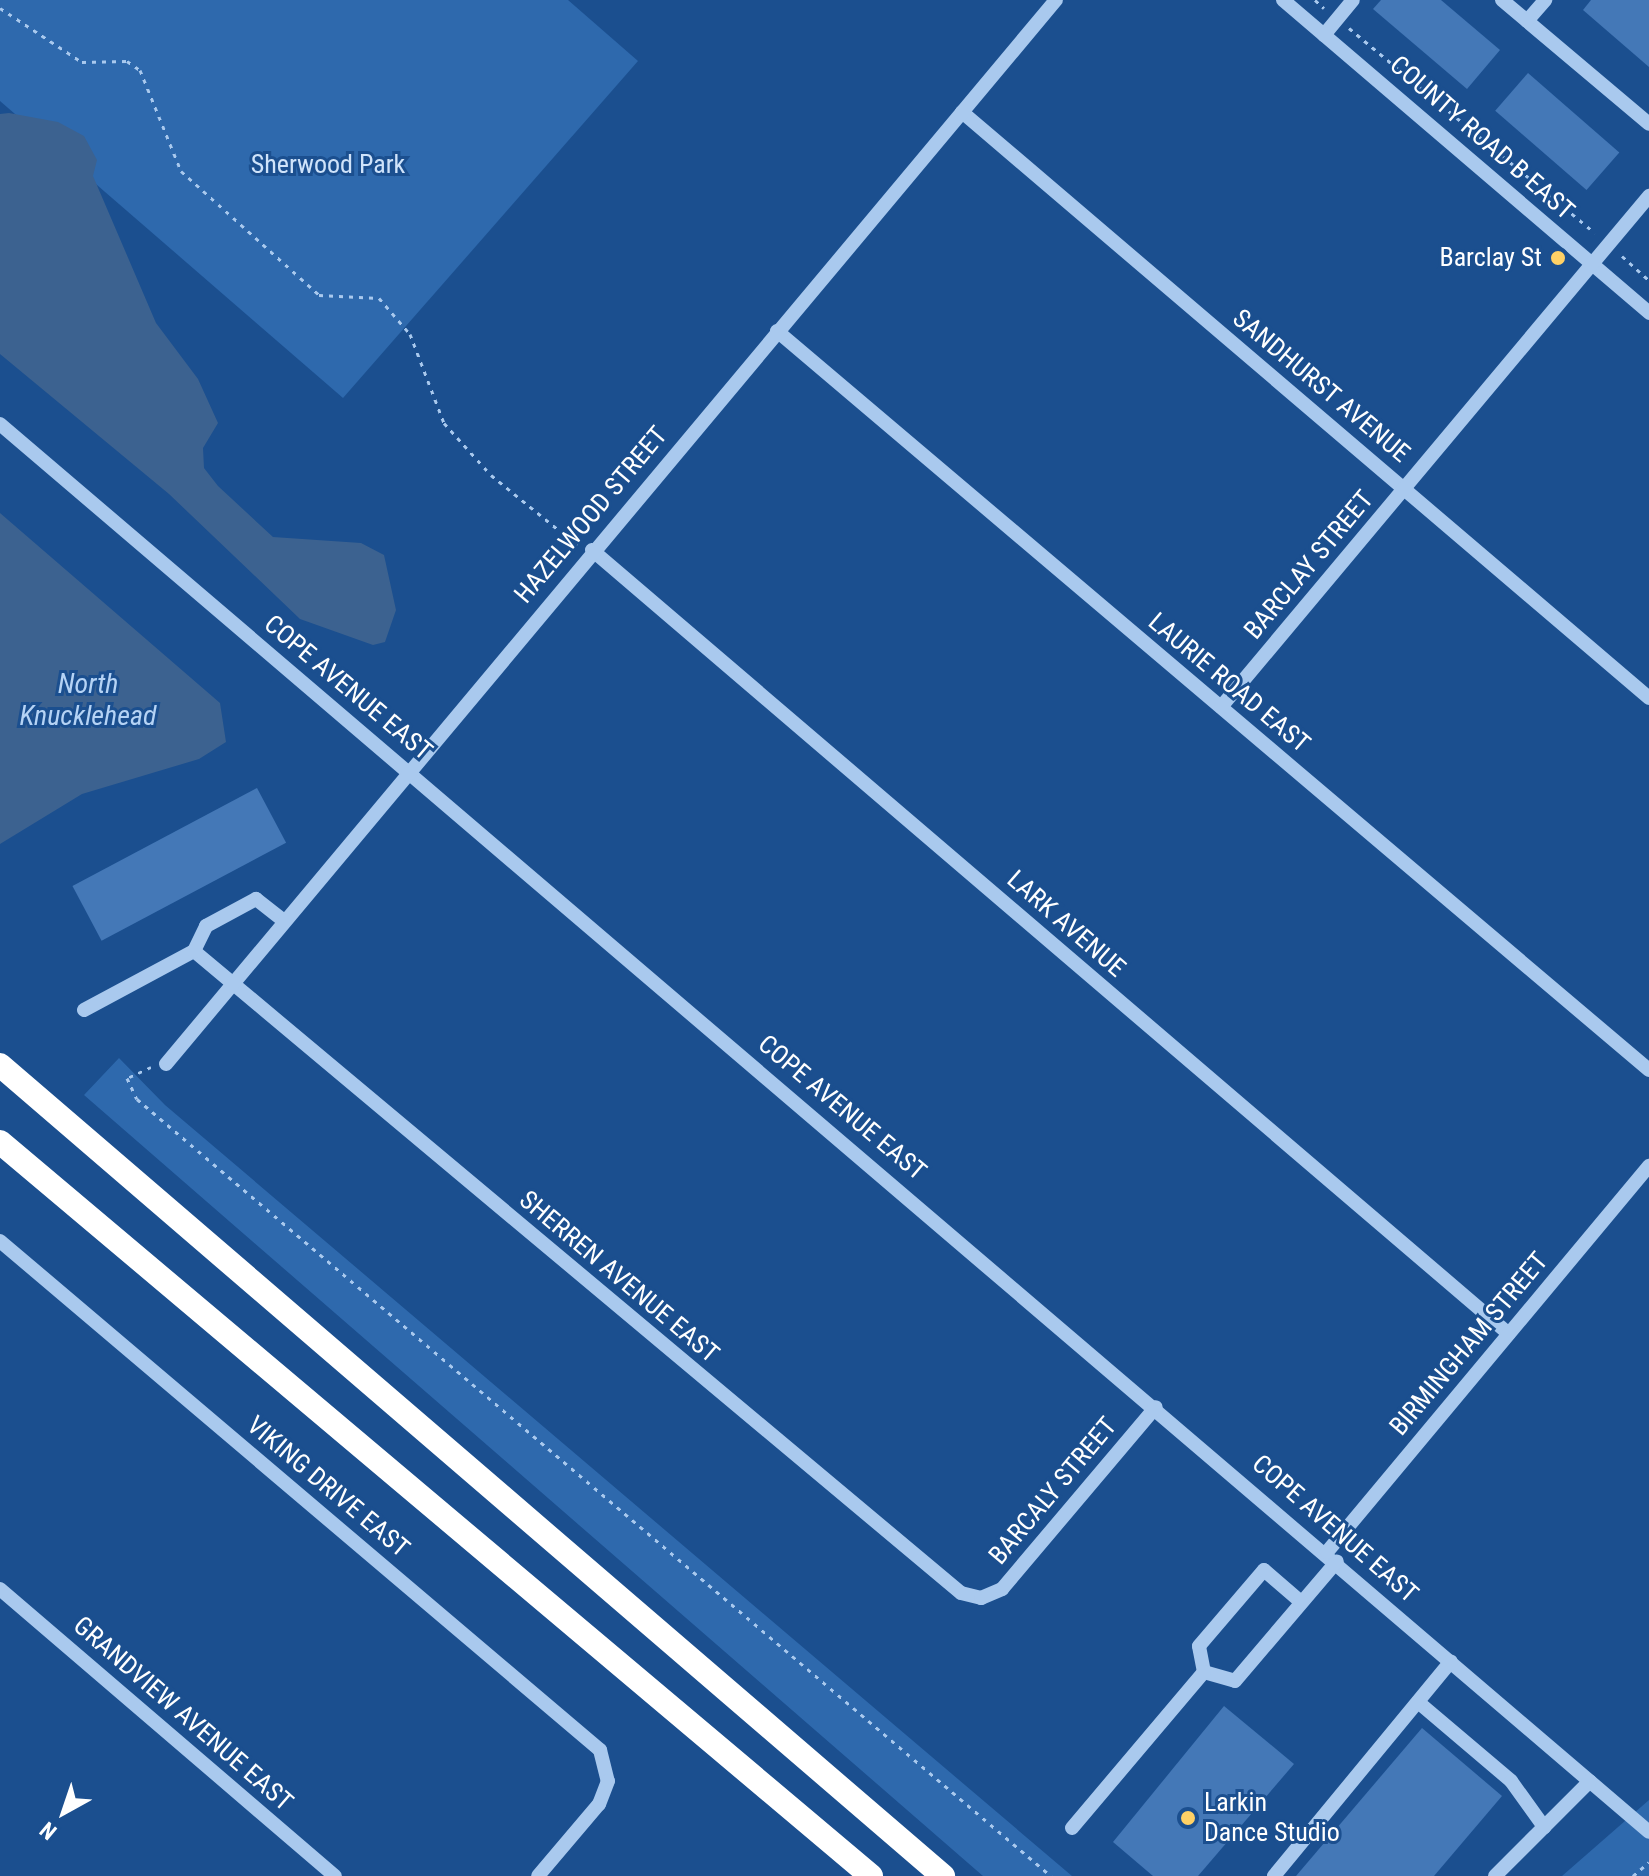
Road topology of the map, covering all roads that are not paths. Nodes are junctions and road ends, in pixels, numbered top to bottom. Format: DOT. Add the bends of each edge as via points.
graph roads {
  1 [pos="1056,0"];
  2 [pos="1283,0"];
  3 [pos="1502,0"];
  4 [pos="1545,0"];
  5 [pos="1344,7"];
  6 [pos="1527,21"];
  7 [pos="1324,35"];
  8 [pos="962,112"];
  9 [pos="1649,124"];
  10 [pos="1649,196"];
  11 [pos="1592,264"];
  12 [pos="1649,313"];
  13 [pos="777,331"];
  14 [pos="0,424"];
  15 [pos="1404,489"];
  16 [pos="592,550"];
  17 [pos="1649,698"];
  18 [pos="1221,707"];
  19 [pos="408,770"];
  20 [pos="283,920"];
  21 [pos="194,951"];
  22 [pos="230,984"];
  23 [pos="84,1010"];
  24 [pos="166,1064"];
  25 [pos="0,1065"];
  26 [pos="1649,1070"];
  27 [pos="0,1142"];
  28 [pos="1649,1166"];
  29 [pos="3,1248"];
  30 [pos="1509,1334"];
  31 [pos="1156,1407"];
  32 [pos="1332,1557"];
  33 [pos="0,1589"];
  34 [pos="981,1598"];
  35 [pos="1301,1602"];
  36 [pos="1451,1661"];
  37 [pos="1204,1672"];
  38 [pos="1418,1702"];
  39 [pos="1590,1781"];
  40 [pos="1544,1827"];
  41 [pos="1072,1828"];
  42 [pos="1649,1832"];
  43 [pos="335,1876"];
  44 [pos="538,1876"];
  45 [pos="871,1876"];
  46 [pos="943,1876"];
  47 [pos="1274,1876"];
  48 [pos="1495,1876"];
  1 -- 8 [label="street, HAZELWOOD STREET"];
  2 -- 7 [label="street, COUNTY ROAD B EAST"];
  3 -- 6 [label="street"];
  4 -- 6 [label="street"];
  5 -- 7 [label="street"];
  6 -- 9 [label="street"];
  7 -- 11 [label="street, COUNTY ROAD B EAST"];
  8 -- 13 [label="street, HAZELWOOD STREET"];
  8 -- 15 [label="street, SANDHURST AVENUE"];
  10 -- 11 [label="street, BARCLAY STREET"];
  11 -- 12 [label="street, COUNTY ROAD B EAST"];
  11 -- 15 [label="street, BARCLAY STREET"];
  13 -- 16 [label="street, HAZELWOOD STREET"];
  13 -- 18 [label="street, LAURIE ROAD EAST"];
  14 -- 19 [label="street, COPE AVENUE EAST"];
  15 -- 17 [label="street, SANDHURST AVENUE"];
  15 -- 18 [label="street, BARCLAY STREET"];
  16 -- 19 [label="street, HAZELWOOD STREET"];
  16 -- 30 [label="street, LARK AVENUE"];
  18 -- 26 [label="street, LAURIE ROAD EAST"];
  19 -- 20 [label="street, HAZELWOOD STREET"];
  19 -- 31 [label="street, COPE AVENUE EAST"];
  20 -- 21 [label="street" via="256,899 206,926"];
  20 -- 22 [label="street, HAZELWOOD STREET"];
  21 -- 22 [label="street, SHERREN AVENUE EAST"];
  21 -- 23 [label="street"];
  22 -- 24 [label="street, HAZELWOOD STREET"];
  22 -- 34 [label="street, SHERREN AVENUE EAST" via="961,1593"];
  25 -- 46 [label="highway"];
  27 -- 45 [label="highway"];
  28 -- 30 [label="street, BIRMINGHAM STREET"];
  29 -- 44 [label="street, VIKING DRIVE EAST" via="600,1750 608,1781 599,1804"];
  30 -- 32 [label="street, BIRMINGHAM STREET"];
  31 -- 32 [label="street, COPE AVENUE EAST"];
  31 -- 34 [label="street, BARCALY STREET" via="1002,1589"];
  32 -- 35 [label="street, BIRMINGHAM STREET"];
  32 -- 36 [label="street, COPE AVENUE EAST"];
  33 -- 43 [label="street, GRANDVIEW AVENUE EAST"];
  35 -- 37 [label="street, BIRMINGHAM STREET" via="1235,1681"];
  35 -- 37 [label="street" via="1264,1570 1199,1646"];
  36 -- 38 [label="street"];
  36 -- 39 [label="street, COPE AVENUE EAST"];
  37 -- 41 [label="street"];
  38 -- 40 [label="street" via="1511,1781"];
  38 -- 47 [label="street"];
  39 -- 40 [label="street"];
  39 -- 42 [label="street, COPE AVENUE EAST"];
  40 -- 48 [label="street"];
}
